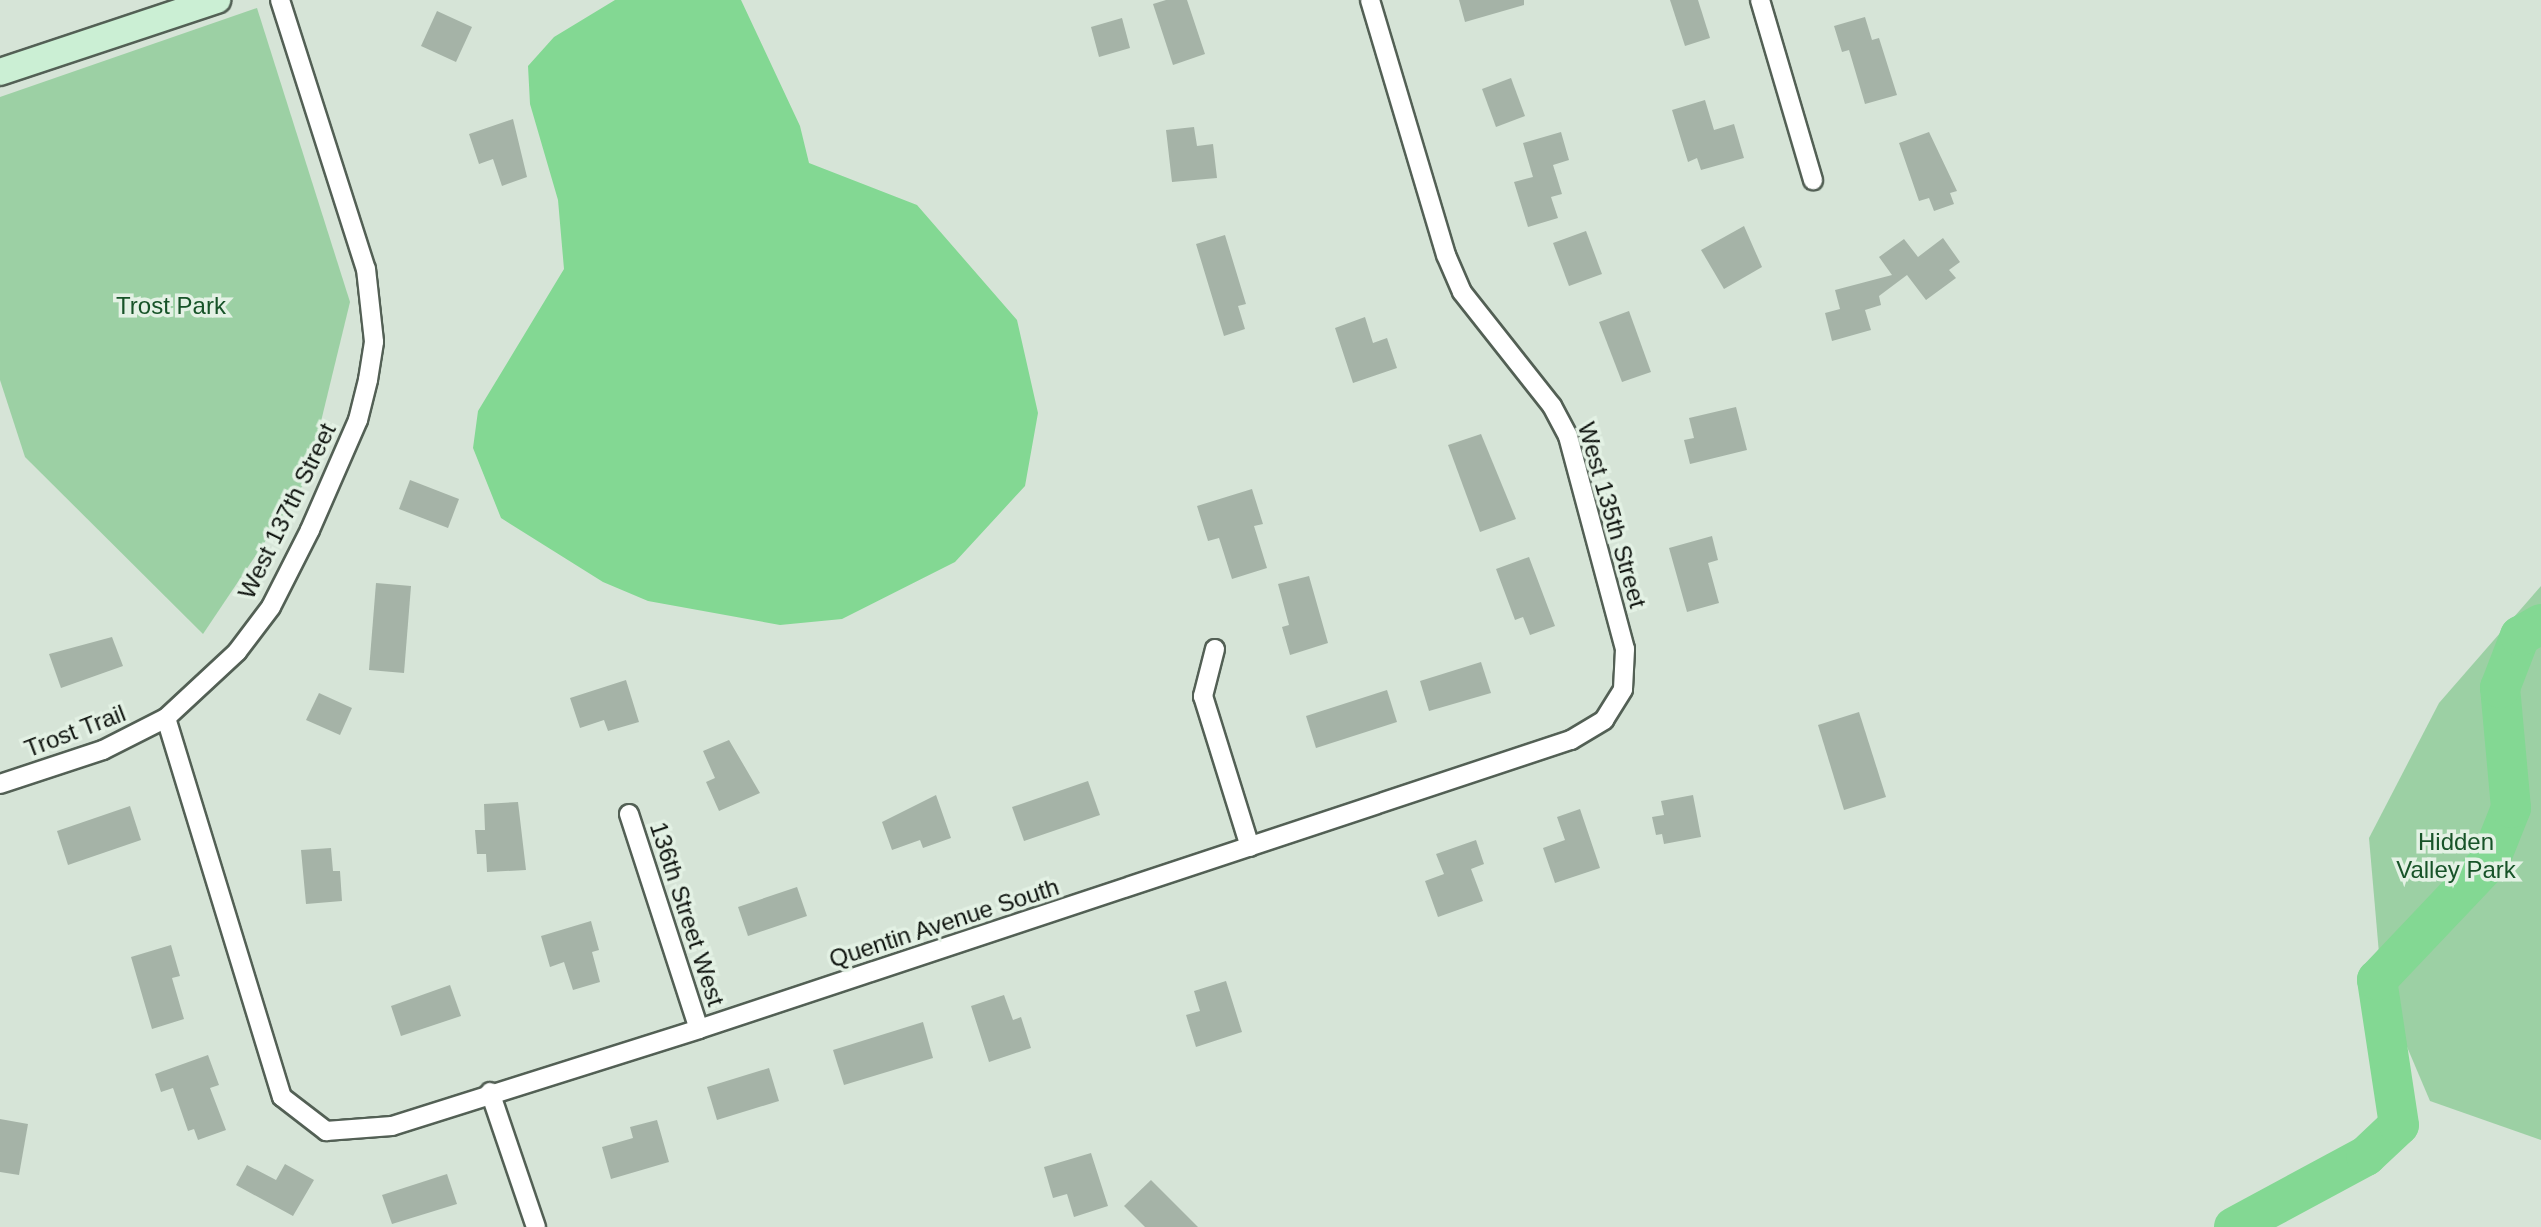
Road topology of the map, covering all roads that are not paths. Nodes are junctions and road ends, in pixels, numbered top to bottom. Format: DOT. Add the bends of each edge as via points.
graph roads {
  1 [pos="217,0"];
  2 [pos="280,0"];
  3 [pos="1370,0"];
  4 [pos="1760,0"];
  5 [pos="0,72"];
  6 [pos="1813,180"];
  7 [pos="1215,649"];
  8 [pos="1616,705"];
  9 [pos="166,718"];
  10 [pos="0,784"];
  11 [pos="629,814"];
  12 [pos="1250,847"];
  13 [pos="699,1029"];
  14 [pos="490,1092"];
  15 [pos="536,1227"];
  1 -- 5 [label="street"];
  2 -- 9 [label="street, West 137th Street" via="366,269 374,342 368,380 358,420 271,607 237,652"];
  3 -- 8 [label="street, West 135th Street" via="1446,255 1462,292 1552,406 1568,436 1625,649 1623,689"];
  4 -- 6 [label="street"];
  7 -- 12 [label="street" via="1203,696"];
  8 -- 12 [label="street, Quentin Avenue South" via="1590,731 1571,740"];
  9 -- 10 [label="street, Trost Trail" via="103,750"];
  9 -- 14 [label="street, Quentin Avenue South" via="282,1097 326,1131 392,1126"];
  11 -- 13 [label="street, 136th Street West"];
  12 -- 13 [label="street, Quentin Avenue South"];
  13 -- 14 [label="street, Quentin Avenue South"];
  14 -- 15 [label="street"];
}
